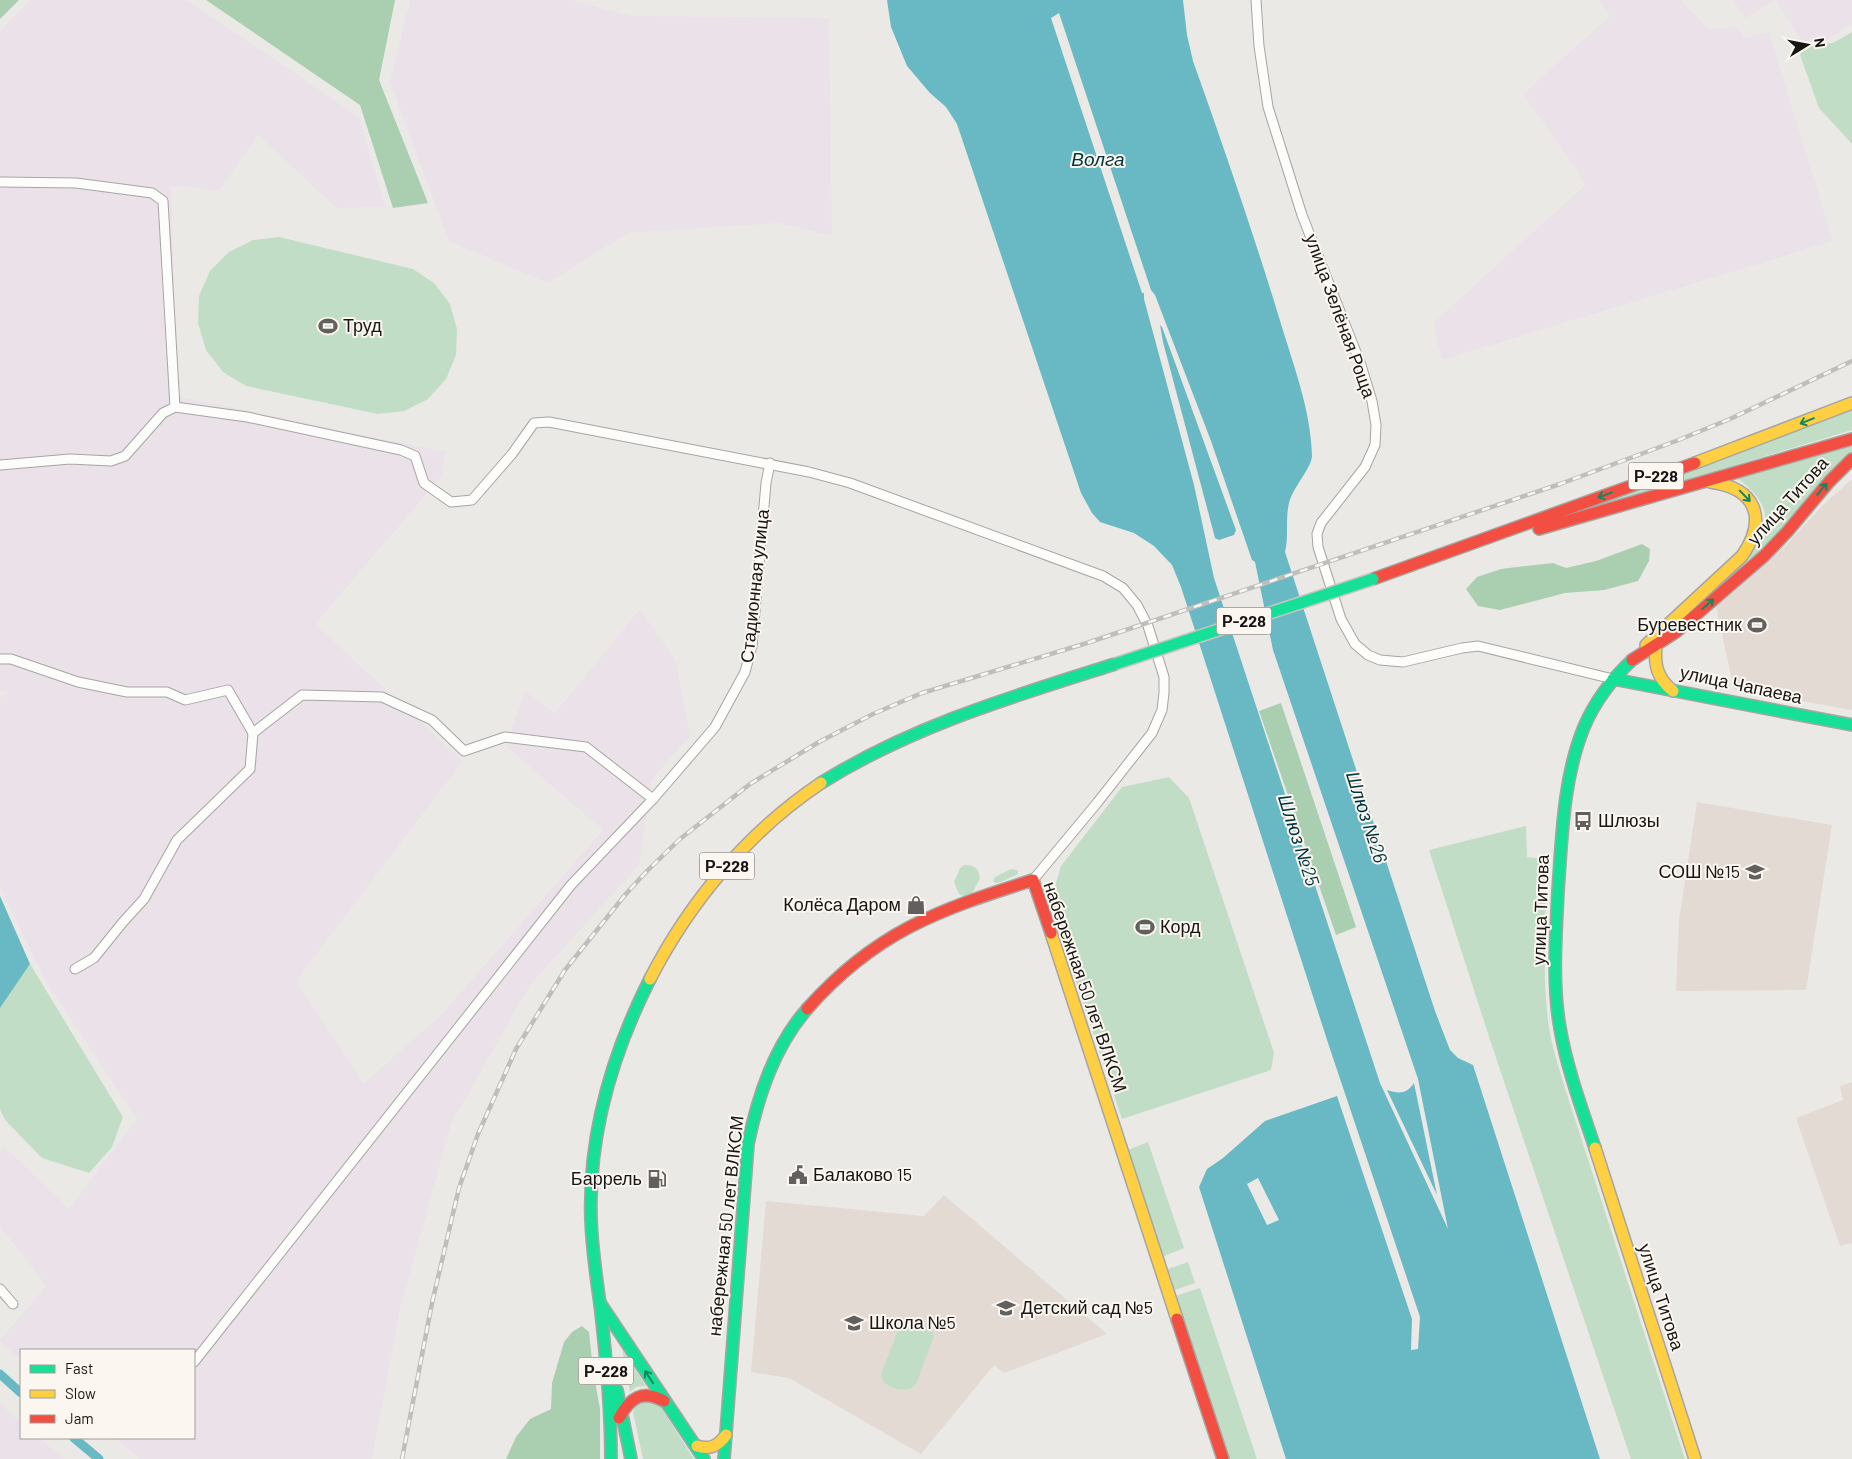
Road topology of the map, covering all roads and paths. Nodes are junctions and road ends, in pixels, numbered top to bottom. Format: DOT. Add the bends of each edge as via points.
graph roads {
  1 [pos="1256,0"];
  2 [pos="0,182"];
  3 [pos="1852,403"];
  4 [pos="175,408"];
  5 [pos="1852,439"];
  6 [pos="1852,459"];
  7 [pos="770,463"];
  8 [pos="0,465"];
  9 [pos="1700,483"];
  10 [pos="1460,549"];
  11 [pos="1656,645"];
  12 [pos="1634,658"];
  13 [pos="0,659"];
  14 [pos="1613,679"];
  15 [pos="1675,692"];
  16 [pos="1852,725"];
  17 [pos="253,733"];
  18 [pos="653,799"];
  19 [pos="1033,880"];
  20 [pos="75,969"];
  21 [pos="0,1290"];
  22 [pos="599,1302"];
  23 [pos="13,1304"];
  24 [pos="195,1361"];
  25 [pos="664,1401"];
  26 [pos="609,1409"];
  27 [pos="621,1414"];
  28 [pos="615,1426"];
  29 [pos="726,1435"];
  30 [pos="611,1440"];
  31 [pos="697,1446"];
  32 [pos="611,1459"];
  33 [pos="631,1459"];
  34 [pos="704,1459"];
  35 [pos="724,1459"];
  36 [pos="1223,1459"];
  37 [pos="1695,1459"];
  1 -- 14 [label="street, улица Зелёная Роща" via="1258,46 1268,107 1302,215 1361,365 1376,426 1375,445 1365,467 1321,523 1317,534 1318,547 1341,620 1355,644 1380,660 1402,662 1478,646"];
  2 -- 4 [label="street" via="76,183 152,193 164,201"];
  3 -- 10 [label="main road, Р-228, one-way"];
  4 -- 7 [label="street" via="246,417 401,450 414,456 424,483 451,502 472,500 534,423 549,422"];
  4 -- 8 [label="street" via="163,414 125,456 112,460 70,459"];
  5 -- 9 [label="main road, Р-228"];
  11 -- 6 [label="main road, улица Титова, one-way" via="1676,632 1778,543 1833,476"];
  7 -- 18 [label="street, Стадионная улица" via="752,646 745,672 715,727"];
  7 -- 19 [label="street" via="850,483 1104,576 1123,588 1137,605 1148,626 1164,677 1162,710 1152,733"];
  9 -- 10 [label="main road, Р-228"];
  9 -- 12 [label="main road, one-way" via="1730,485 1746,496 1752,503 1756,518 1753,539 1742,556"];
  10 -- 22 [label="main road, Р-228, bridge" via="925,729 837,774 768,823 714,882 662,955 629,1019 608,1082 590,1196"];
  11 -- 12 [label="main road, улица Титова"];
  11 -- 15 [label="main road, улица Чапаева" via="1657,672 1662,682"];
  12 -- 14 [label="main road, улица Титова"];
  13 -- 17 [label="street" via="11,659 78,682 127,692 167,692 185,700 228,690"];
  14 -- 15 [label="main road"];
  14 -- 37 [label="main road, улица Титова" via="1597,701 1584,728 1568,783 1556,912 1556,996 1566,1058"];
  15 -- 16 [label="main road, улица Чапаева"];
  17 -- 18 [label="street" via="302,694 382,697 432,720 464,751 505,737 586,747"];
  17 -- 20 [label="street" via="250,768 177,840 144,899 94,958"];
  18 -- 24 [label="street, Стадионная улица" via="571,885"];
  19 -- 29 [label="main road, набережная 50 лет ВЛКСМ" via="916,922 864,953 815,998 778,1051 758,1098 748,1144"];
  19 -- 36 [label="main road, набережная 50 лет ВЛКСМ"];
  21 -- 23 [label="street"];
  25 -- 22 [label="main road, one-way"];
  22 -- 26 [label="main road, Р-228"];
  22 -- 27 [label="main road, Р-228"];
  25 -- 27 [label="main road" via="644,1394 628,1404"];
  25 -- 31 [label="main road"];
  26 -- 28 [label="main road"];
  26 -- 30 [label="main road, Р-228"];
  27 -- 28 [label="main road"];
  27 -- 33 [label="main road, Р-228"];
  28 -- 30 [label="main road"];
  28 -- 33 [label="main road"];
  29 -- 31 [label="main road" via="716,1446 704,1449"];
  29 -- 35 [label="main road, набережная 50 лет ВЛКСМ"];
  30 -- 32 [label="main road, Р-228"];
  31 -- 34 [label="main road"];
}
